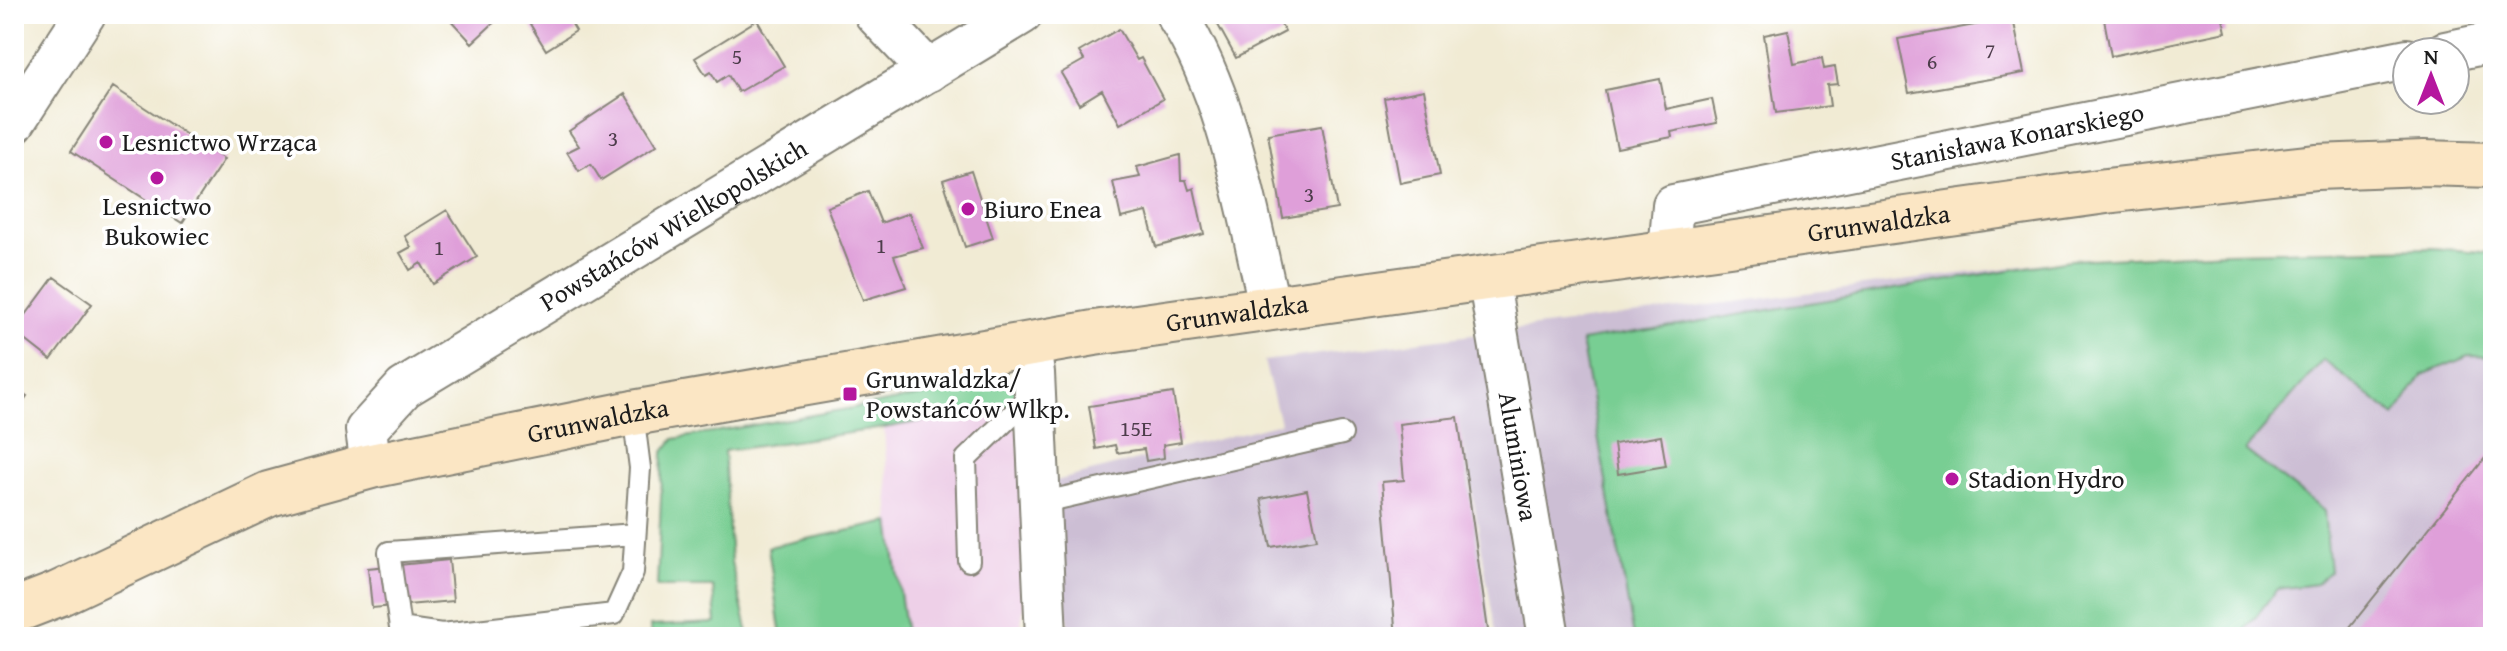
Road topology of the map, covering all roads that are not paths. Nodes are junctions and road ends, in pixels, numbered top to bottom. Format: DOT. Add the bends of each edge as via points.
graph roads {
  1 [pos="85,14"];
  2 [pos="875,14"];
  3 [pos="1022,14"];
  4 [pos="1176,14"];
  5 [pos="2493,42"];
  6 [pos="2471,47"];
  7 [pos="2391,62"];
  8 [pos="929,71"];
  9 [pos="14,123"];
  10 [pos="2493,165"];
  11 [pos="1669,252"];
  12 [pos="1488,277"];
  13 [pos="1270,308"];
  14 [pos="1029,344"];
  15 [pos="1036,406"];
  16 [pos="633,413"];
  17 [pos="1342,434"];
  18 [pos="371,466"];
  19 [pos="1040,503"];
  20 [pos="635,534"];
  21 [pos="969,561"];
  22 [pos="14,611"];
  23 [pos="1046,637"];
  24 [pos="1549,637"];
  1 -- 9 [label="street"];
  2 -- 8 [label="street"];
  3 -- 8 [label="street, Powstańców Wielkopolskich"];
  4 -- 13 [label="street" via="1217,93"];
  5 -- 6 [label="street"];
  7 -- 11 [label="street, Stanisława Konarskiego" via="1673,205"];
  8 -- 18 [label="street, Powstańców Wielkopolskich" via="404,388 366,430"];
  10 -- 11 [label="main road, Grunwaldzka" via="2316,167"];
  11 -- 12 [label="main road, Grunwaldzka"];
  12 -- 13 [label="main road, Grunwaldzka"];
  12 -- 24 [label="street, Aluminiowa"];
  13 -- 14 [label="main road, Grunwaldzka"];
  14 -- 15 [label="street"];
  14 -- 16 [label="main road, Grunwaldzka"];
  15 -- 19 [label="street"];
  15 -- 21 [label="lane" via="1021,406 966,459"];
  16 -- 18 [label="main road, Grunwaldzka"];
  16 -- 20 [label="lane" via="640,468"];
  17 -- 19 [label="lane"];
  18 -- 22 [label="main road, Grunwaldzka" via="269,494"];
  19 -- 23 [label="street"];
  20 -- 20 [label="lane" via="389,552 400,628 442,634 614,614 633,572"];
}
